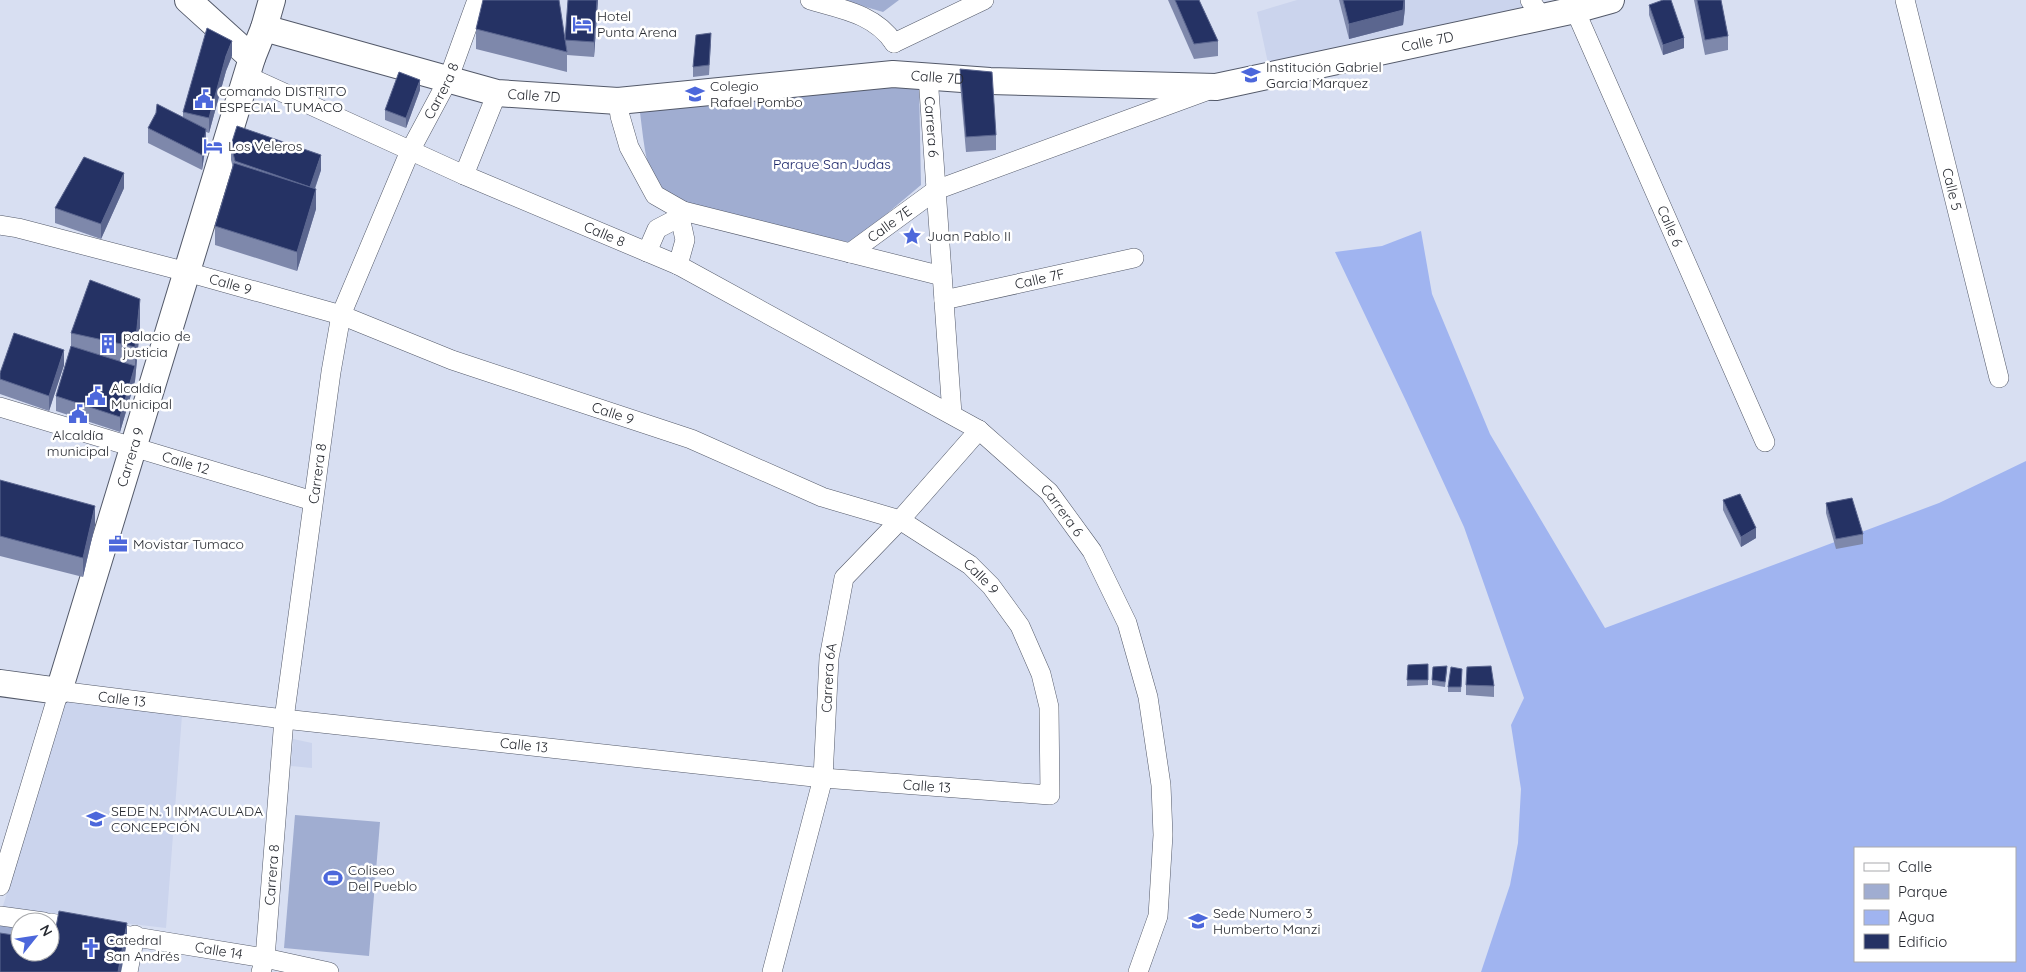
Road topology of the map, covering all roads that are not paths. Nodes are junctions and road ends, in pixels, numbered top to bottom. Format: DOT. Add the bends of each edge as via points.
graph roads {
  1 [pos="188,0"];
  2 [pos="272,0"];
  3 [pos="475,0"];
  4 [pos="810,0"];
  5 [pos="984,0"];
  6 [pos="1612,0"];
  7 [pos="1906,0"];
  8 [pos="1536,8"];
  9 [pos="1575,10"];
  10 [pos="264,28"];
  11 [pos="894,43"];
  12 [pos="250,67"];
  13 [pos="893,74"];
  14 [pos="928,76"];
  15 [pos="448,80"];
  16 [pos="1216,87"];
  17 [pos="497,93"];
  18 [pos="618,101"];
  19 [pos="410,151"];
  20 [pos="464,175"];
  21 [pos="936,190"];
  22 [pos="682,214"];
  23 [pos="0,225"];
  24 [pos="647,252"];
  25 [pos="850,253"];
  26 [pos="1134,258"];
  27 [pos="678,265"];
  28 [pos="187,272"];
  29 [pos="942,276"];
  30 [pos="944,300"];
  31 [pos="341,316"];
  32 [pos="2000,378"];
  33 [pos="0,407"];
  34 [pos="952,414"];
  35 [pos="979,430"];
  36 [pos="1765,442"];
  37 [pos="133,448"];
  38 [pos="313,501"];
  39 [pos="900,520"];
  40 [pos="0,683"];
  41 [pos="59,691"];
  42 [pos="284,719"];
  43 [pos="823,778"];
  44 [pos="1050,796"];
  45 [pos="0,886"];
  46 [pos="60,924"];
  47 [pos="135,935"];
  48 [pos="263,965"];
  49 [pos="128,972"];
  50 [pos="329,972"];
  51 [pos="772,972"];
  52 [pos="1138,972"];
  1 -- 12 [label="main road, Calle 8"];
  2 -- 10 [label="main road, Carrera 9"];
  3 -- 15 [label="street, Carrera 8"];
  4 -- 11 [label="street" via="858,14 875,23"];
  5 -- 11 [label="street"];
  6 -- 9 [label="main road, Calle 7D"];
  7 -- 32 [label="street, Calle 5"];
  8 -- 9 [label="main road, Calle 7D"];
  8 -- 16 [label="main road, Calle 7D"];
  9 -- 36 [label="street, Calle 6"];
  10 -- 12 [label="main road, Carrera 9"];
  10 -- 15 [label="main road, Calle 7D"];
  11 -- 13 [label="street"];
  12 -- 19 [label="street, Calle 8"];
  12 -- 28 [label="main road, Carrera 9"];
  13 -- 14 [label="main road, Calle 7D"];
  13 -- 18 [label="main road, Calle 7D"];
  14 -- 16 [label="main road, Calle 7D" via="990,81"];
  14 -- 21 [label="street, Carrera 6"];
  15 -- 17 [label="main road, Calle 7D"];
  15 -- 19 [label="street, Carrera 8"];
  16 -- 21 [label="street, Calle 7E"];
  17 -- 18 [label="main road, Calle 7D"];
  17 -- 20 [label="street"];
  18 -- 22 [label="street" via="629,147 655,195"];
  19 -- 20 [label="street, Calle 8"];
  19 -- 31 [label="street, Carrera 8"];
  20 -- 24 [label="street, Calle 8"];
  21 -- 25 [label="street, Calle 7E"];
  21 -- 29 [label="street, Carrera 6"];
  22 -- 24 [label="street" via="657,229"];
  22 -- 25 [label="street"];
  22 -- 27 [label="street" via="685,240"];
  23 -- 28 [label="street, Calle 9"];
  24 -- 27 [label="street, Calle 8"];
  25 -- 29 [label="street"];
  26 -- 30 [label="street, Calle 7F"];
  27 -- 34 [label="street, Calle 8"];
  28 -- 31 [label="street, Calle 9"];
  28 -- 37 [label="main road, Carrera 9"];
  29 -- 30 [label="street, Carrera 6"];
  30 -- 34 [label="street, Carrera 6"];
  31 -- 38 [label="street, Carrera 8"];
  31 -- 39 [label="street, Calle 9" via="452,360 691,439 822,497"];
  33 -- 37 [label="street, Calle 12"];
  34 -- 35 [label="street, Carrera 6"];
  35 -- 39 [label="street, Carrera 6A"];
  35 -- 52 [label="street, Carrera 6" via="1049,492 1084,539 1127,623 1137,656 1148,697 1160,776 1163,835 1158,916"];
  37 -- 38 [label="street, Calle 12"];
  37 -- 41 [label="main road, Carrera 9"];
  38 -- 42 [label="street, Carrera 8"];
  39 -- 43 [label="street, Carrera 6A" via="844,578 829,658"];
  39 -- 44 [label="street, Calle 9" via="970,565 991,586 1020,626 1041,674 1049,707"];
  40 -- 41 [label="main road, Calle 13"];
  41 -- 42 [label="street, Calle 13"];
  41 -- 45 [label="street, Carrera 9"];
  42 -- 43 [label="street, Calle 13"];
  42 -- 48 [label="street, Carrera 8"];
  43 -- 44 [label="street, Calle 13"];
  43 -- 51 [label="street, Carrera 6A"];
  46 -- 47 [label="street, Calle 14"];
  47 -- 48 [label="street, Calle 14"];
  47 -- 49 [label="street"];
  48 -- 50 [label="street, Calle 14"];
}
